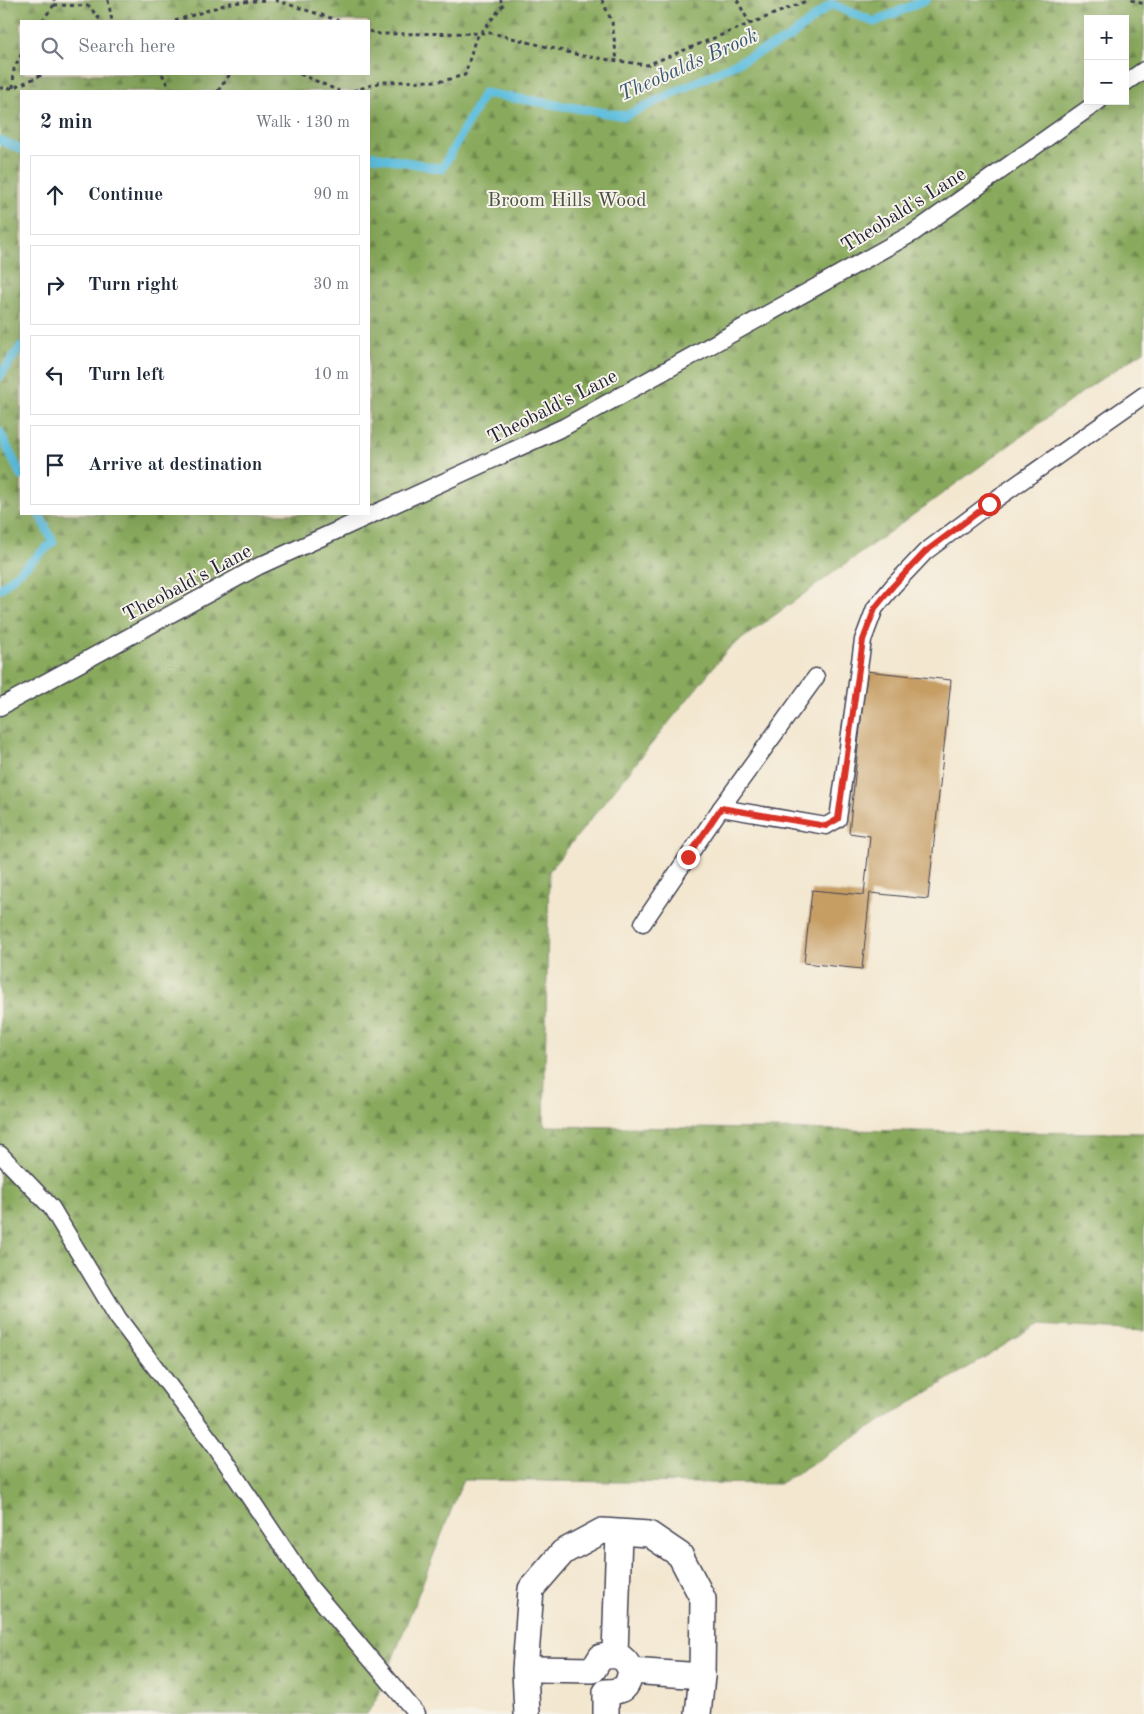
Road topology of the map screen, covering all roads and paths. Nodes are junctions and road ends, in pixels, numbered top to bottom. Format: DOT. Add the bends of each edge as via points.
graph roads {
  1 [pos="54,0"];
  2 [pos="108,0"];
  3 [pos="268,0"];
  4 [pos="275,0"];
  5 [pos="500,0"];
  6 [pos="602,0"];
  7 [pos="738,0"];
  8 [pos="809,0"];
  9 [pos="1131,0"];
  10 [pos="1144,4"];
  11 [pos="54,6"];
  12 [pos="43,20"];
  13 [pos="100,20"];
  14 [pos="112,20"];
  15 [pos="178,20"];
  16 [pos="337,20"];
  17 [pos="750,24"];
  18 [pos="370,31"];
  19 [pos="480,33"];
  20 [pos="20,57"];
  21 [pos="617,61"];
  22 [pos="1144,70"];
  23 [pos="42,75"];
  24 [pos="163,75"];
  25 [pos="229,75"];
  26 [pos="302,75"];
  27 [pos="1129,80"];
  28 [pos="0,88"];
  29 [pos="13,88"];
  30 [pos="171,90"];
  31 [pos="219,90"];
  32 [pos="337,90"];
  33 [pos="356,90"];
  34 [pos="1093,105"];
  35 [pos="1144,395"];
  36 [pos="816,677"];
  37 [pos="0,706"];
  38 [pos="721,808"];
  39 [pos="643,923"];
  40 [pos="0,1154"];
  41 [pos="619,1532"];
  42 [pos="623,1663"];
  43 [pos="536,1669"];
  44 [pos="592,1670"];
  45 [pos="702,1676"];
  46 [pos="606,1703"];
  47 [pos="417,1714"];
  48 [pos="527,1714"];
  49 [pos="698,1714"];
  1 -- 11 [label="path"];
  2 -- 14 [label="path"];
  3 -- 15 [label="path" via="230,3"];
  4 -- 16 [label="path"];
  5 -- 19 [label="path" via="504,4"];
  6 -- 21 [label="path" via="612,22"];
  7 -- 17 [label="path"];
  8 -- 17 [label="path"];
  9 -- 10 [label="path"];
  11 -- 12 [label="path"];
  11 -- 13 [label="path" via="89,6"];
  17 -- 21 [label="path" via="647,65"];
  18 -- 19 [label="path" via="379,34"];
  19 -- 21 [label="path"];
  19 -- 33 [label="path" via="465,75 442,81 381,82"];
  20 -- 29 [label="path" via="14,69"];
  22 -- 27 [label="lane"];
  23 -- 29 [label="path"];
  24 -- 30 [label="path"];
  25 -- 31 [label="path"];
  26 -- 32 [label="path"];
  28 -- 29 [label="path"];
  34 -- 37 [label="lane, Theobald's Lane" via="913,233 564,427 259,566"];
  35 -- 38 [label="lane" via="925,552 875,608 863,640 838,819 826,826"];
  36 -- 38 [label="lane"];
  38 -- 39 [label="lane"];
  40 -- 47 [label="lane" via="51,1207 118,1318 216,1449 309,1586"];
  41 -- 42 [label="street"];
  41 -- 45 [label="street" via="649,1534 680,1555 703,1599"];
  41 -- 48 [label="street" via="602,1531 563,1552 531,1589"];
  42 -- 44 [label="street" via="601,1657"];
  42 -- 45 [label="street"];
  42 -- 46 [label="street" via="628,1685"];
  43 -- 44 [label="street"];
  44 -- 46 [label="street" via="592,1678"];
  45 -- 49 [label="street"];
}
